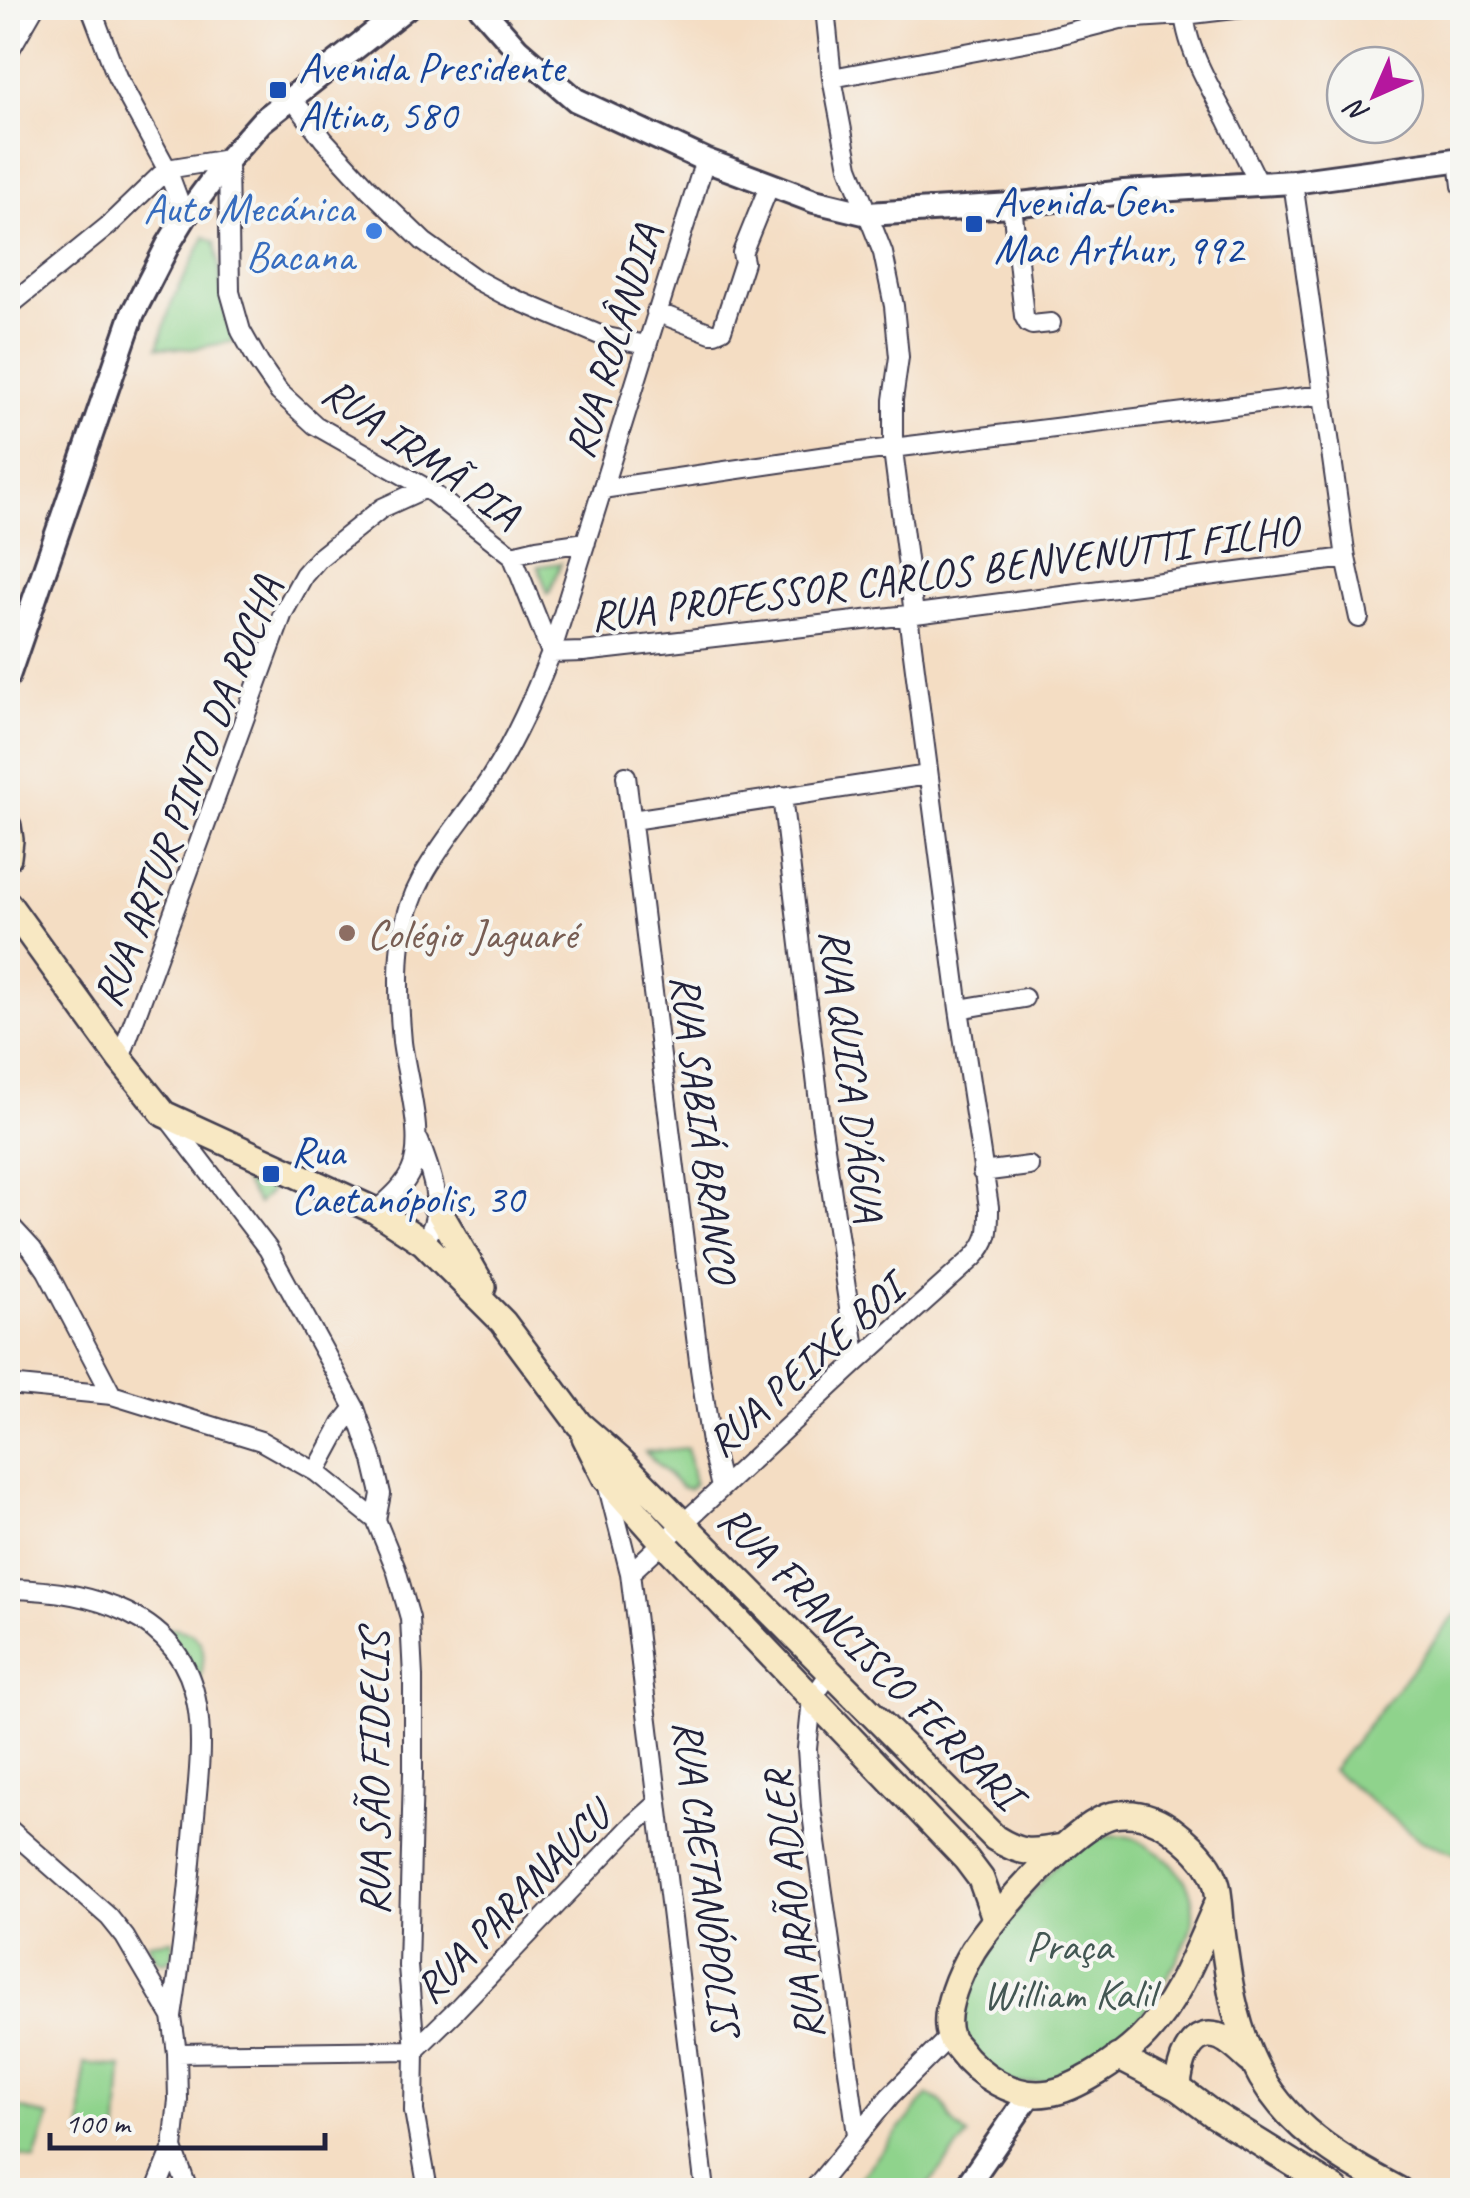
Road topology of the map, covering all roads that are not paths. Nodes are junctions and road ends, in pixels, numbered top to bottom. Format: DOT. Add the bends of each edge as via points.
graph roads {
  1 [pos="34,8"];
  2 [pos="91,8"];
  3 [pos="406,8"];
  4 [pos="481,8"];
  5 [pos="825,8"];
  6 [pos="1244,8"];
  7 [pos="1184,12"];
  8 [pos="8,54"];
  9 [pos="832,78"];
  10 [pos="291,97"];
  11 [pos="228,159"];
  12 [pos="705,160"];
  13 [pos="1461,160"];
  14 [pos="167,170"];
  15 [pos="1293,182"];
  16 [pos="770,184"];
  17 [pos="1259,184"];
  18 [pos="1462,186"];
  19 [pos="1012,206"];
  20 [pos="868,214"];
  21 [pos="186,216"];
  22 [pos="8,308"];
  23 [pos="656,312"];
  24 [pos="1050,323"];
  25 [pos="646,345"];
  26 [pos="1322,395"];
  27 [pos="893,450"];
  28 [pos="426,488"];
  29 [pos="602,488"];
  30 [pos="586,542"];
  31 [pos="512,555"];
  32 [pos="1346,558"];
  33 [pos="911,614"];
  34 [pos="1360,618"];
  35 [pos="552,653"];
  36 [pos="8,676"];
  37 [pos="928,775"];
  38 [pos="626,776"];
  39 [pos="782,796"];
  40 [pos="632,820"];
  41 [pos="8,826"];
  42 [pos="8,857"];
  43 [pos="8,904"];
  44 [pos="1024,998"];
  45 [pos="959,1009"];
  46 [pos="120,1059"];
  47 [pos="164,1114"];
  48 [pos="416,1131"];
  49 [pos="1029,1166"];
  50 [pos="982,1172"];
  51 [pos="436,1206"];
  52 [pos="376,1211"];
  53 [pos="8,1223"];
  54 [pos="424,1242"];
  55 [pos="503,1322"];
  56 [pos="857,1362"];
  57 [pos="8,1384"];
  58 [pos="112,1395"];
  59 [pos="355,1408"];
  60 [pos="579,1424"];
  61 [pos="316,1472"];
  62 [pos="605,1477"];
  63 [pos="722,1488"];
  64 [pos="376,1520"];
  65 [pos="672,1533"];
  66 [pos="630,1573"];
  67 [pos="8,1588"];
  68 [pos="830,1673"];
  69 [pos="812,1699"];
  70 [pos="658,1803"];
  71 [pos="8,1828"];
  72 [pos="1063,1847"];
  73 [pos="1218,1902"];
  74 [pos="995,1918"];
  75 [pos="172,2017"];
  76 [pos="950,2036"];
  77 [pos="414,2050"];
  78 [pos="177,2053"];
  79 [pos="1118,2058"];
  80 [pos="1254,2064"];
  81 [pos="1178,2088"];
  82 [pos="1031,2093"];
  83 [pos="857,2134"];
  84 [pos="173,2148"];
  85 [pos="156,2190"];
  86 [pos="188,2190"];
  87 [pos="428,2190"];
  88 [pos="705,2190"];
  89 [pos="812,2190"];
  90 [pos="964,2190"];
  91 [pos="1336,2190"];
  92 [pos="1399,2190"];
  1 -- 8 [label="street"];
  2 -- 14 [label="street"];
  3 -- 10 [label="street"];
  4 -- 12 [label="street" via="517,50 576,100"];
  5 -- 9 [label="street"];
  6 -- 7 [label="street"];
  7 -- 9 [label="street"];
  7 -- 17 [label="street" via="1208,83"];
  9 -- 20 [label="street" via="849,167"];
  10 -- 11 [label="street"];
  10 -- 25 [label="street" via="369,189 424,242 478,280 602,336"];
  11 -- 14 [label="street"];
  11 -- 21 [label="street"];
  11 -- 28 [label="street, RUA IRMÃ PIA" via="230,292 240,331 259,364 315,425"];
  12 -- 16 [label="street"];
  12 -- 23 [label="street, RUA ROLÂNDIA"];
  13 -- 15 [label="street"];
  13 -- 18 [label="street"];
  14 -- 21 [label="street"];
  14 -- 22 [label="street"];
  15 -- 17 [label="street"];
  15 -- 26 [label="street"];
  16 -- 20 [label="street"];
  16 -- 23 [label="street" via="742,253 722,330 715,334"];
  17 -- 19 [label="street"];
  19 -- 20 [label="street"];
  19 -- 24 [label="street" via="1024,316 1032,325"];
  20 -- 27 [label="street" via="898,332"];
  21 -- 36 [label="street" via="133,314"];
  23 -- 25 [label="street, RUA ROLÂNDIA"];
  25 -- 29 [label="street, RUA ROLÂNDIA"];
  26 -- 27 [label="street"];
  26 -- 32 [label="street"];
  27 -- 29 [label="street"];
  27 -- 33 [label="street"];
  28 -- 31 [label="street, RUA IRMÃ PIA"];
  28 -- 46 [label="street, RUA ARTUR PINTO DA ROCHA" via="382,508 318,559 282,613"];
  29 -- 30 [label="street, RUA ROLÂNDIA"];
  30 -- 31 [label="street"];
  30 -- 35 [label="street, RUA ROLÂNDIA"];
  31 -- 35 [label="street, RUA IRMÃ PIA"];
  32 -- 33 [label="street, RUA PROFESSOR CARLOS BENVENUTTI FILHO"];
  32 -- 34 [label="street"];
  33 -- 35 [label="street, RUA PROFESSOR CARLOS BENVENUTTI FILHO"];
  33 -- 37 [label="street"];
  35 -- 48 [label="street" via="526,716 425,868 410,906 397,984"];
  37 -- 39 [label="street"];
  37 -- 45 [label="street"];
  38 -- 40 [label="street, RUA SABIÁ BRANCO"];
  39 -- 40 [label="street"];
  39 -- 56 [label="street, RUA QUICA D'ÁGUA"];
  40 -- 63 [label="street, RUA SABIÁ BRANCO" via="700,1369"];
  41 -- 42 [label="main road"];
  43 -- 46 [label="main road"];
  44 -- 45 [label="street"];
  45 -- 50 [label="street"];
  46 -- 47 [label="main road"];
  47 -- 52 [label="main road, RUA CAETANÓPOLIS"];
  47 -- 59 [label="street" via="268,1249"];
  48 -- 51 [label="street"];
  48 -- 52 [label="street" via="412,1170"];
  49 -- 50 [label="street"];
  50 -- 56 [label="street, RUA PEIXE BOI" via="985,1245"];
  51 -- 54 [label="street"];
  51 -- 55 [label="main road"];
  52 -- 54 [label="main road, RUA CAETANÓPOLIS"];
  53 -- 58 [label="street" via="47,1271"];
  54 -- 55 [label="main road, RUA CAETANÓPOLIS"];
  55 -- 60 [label="main road, RUA CAETANÓPOLIS"];
  56 -- 63 [label="street, RUA PEIXE BOI"];
  57 -- 58 [label="street, RUA SÃO FIDELIS"];
  58 -- 61 [label="street, RUA SÃO FIDELIS" via="261,1441"];
  59 -- 61 [label="street"];
  59 -- 64 [label="street" via="382,1494"];
  60 -- 62 [label="main road, RUA CAETANÓPOLIS"];
  60 -- 65 [label="main road, RUA CAETANÓPOLIS" via="620,1460"];
  61 -- 64 [label="street, RUA SÃO FIDELIS"];
  62 -- 65 [label="main road, RUA CAETANÓPOLIS"];
  62 -- 66 [label="street, RUA CAETANÓPOLIS"];
  63 -- 65 [label="street, RUA PEIXE BOI"];
  64 -- 77 [label="street, RUA SÃO FIDELIS" via="410,1618 408,1966"];
  65 -- 66 [label="street"];
  65 -- 68 [label="main road, RUA FRANCISCO FERRARI"];
  65 -- 69 [label="main road, RUA FRANCISCO FERRARI"];
  66 -- 70 [label="street, RUA CAETANÓPOLIS"];
  67 -- 75 [label="street" via="118,1608 166,1638 187,1673 200,1745"];
  68 -- 69 [label="street, RUA ARÃO ADLER"];
  68 -- 72 [label="main road, RUA FRANCISCO FERRARI" via="994,1838 1030,1854"];
  69 -- 74 [label="main road, RUA FRANCISCO FERRARI" via="966,1859 981,1878"];
  69 -- 83 [label="street, RUA ARÃO ADLER" via="811,1807"];
  70 -- 77 [label="street, RUA PARANAUCU"];
  70 -- 88 [label="street, RUA CAETANÓPOLIS"];
  71 -- 75 [label="street" via="109,1918"];
  72 -- 73 [label="main road" via="1108,1816 1153,1818 1210,1868"];
  72 -- 74 [label="main road"];
  73 -- 79 [label="main road" via="1162,2014"];
  73 -- 80 [label="main road" via="1233,2000"];
  74 -- 76 [label="main road" via="955,1985"];
  75 -- 78 [label="street"];
  76 -- 82 [label="main road" via="978,2070"];
  76 -- 83 [label="street"];
  77 -- 78 [label="street"];
  77 -- 87 [label="street, RUA SÃO FIDELIS" via="414,2111"];
  78 -- 84 [label="street"];
  79 -- 81 [label="main road"];
  79 -- 82 [label="main road" via="1074,2084"];
  80 -- 81 [label="main road" via="1218,2036 1205,2036 1186,2053"];
  80 -- 92 [label="main road" via="1273,2096 1318,2142"];
  81 -- 91 [label="main road"];
  82 -- 90 [label="street"];
  83 -- 89 [label="street"];
  84 -- 85 [label="street"];
  84 -- 86 [label="street"];
}
